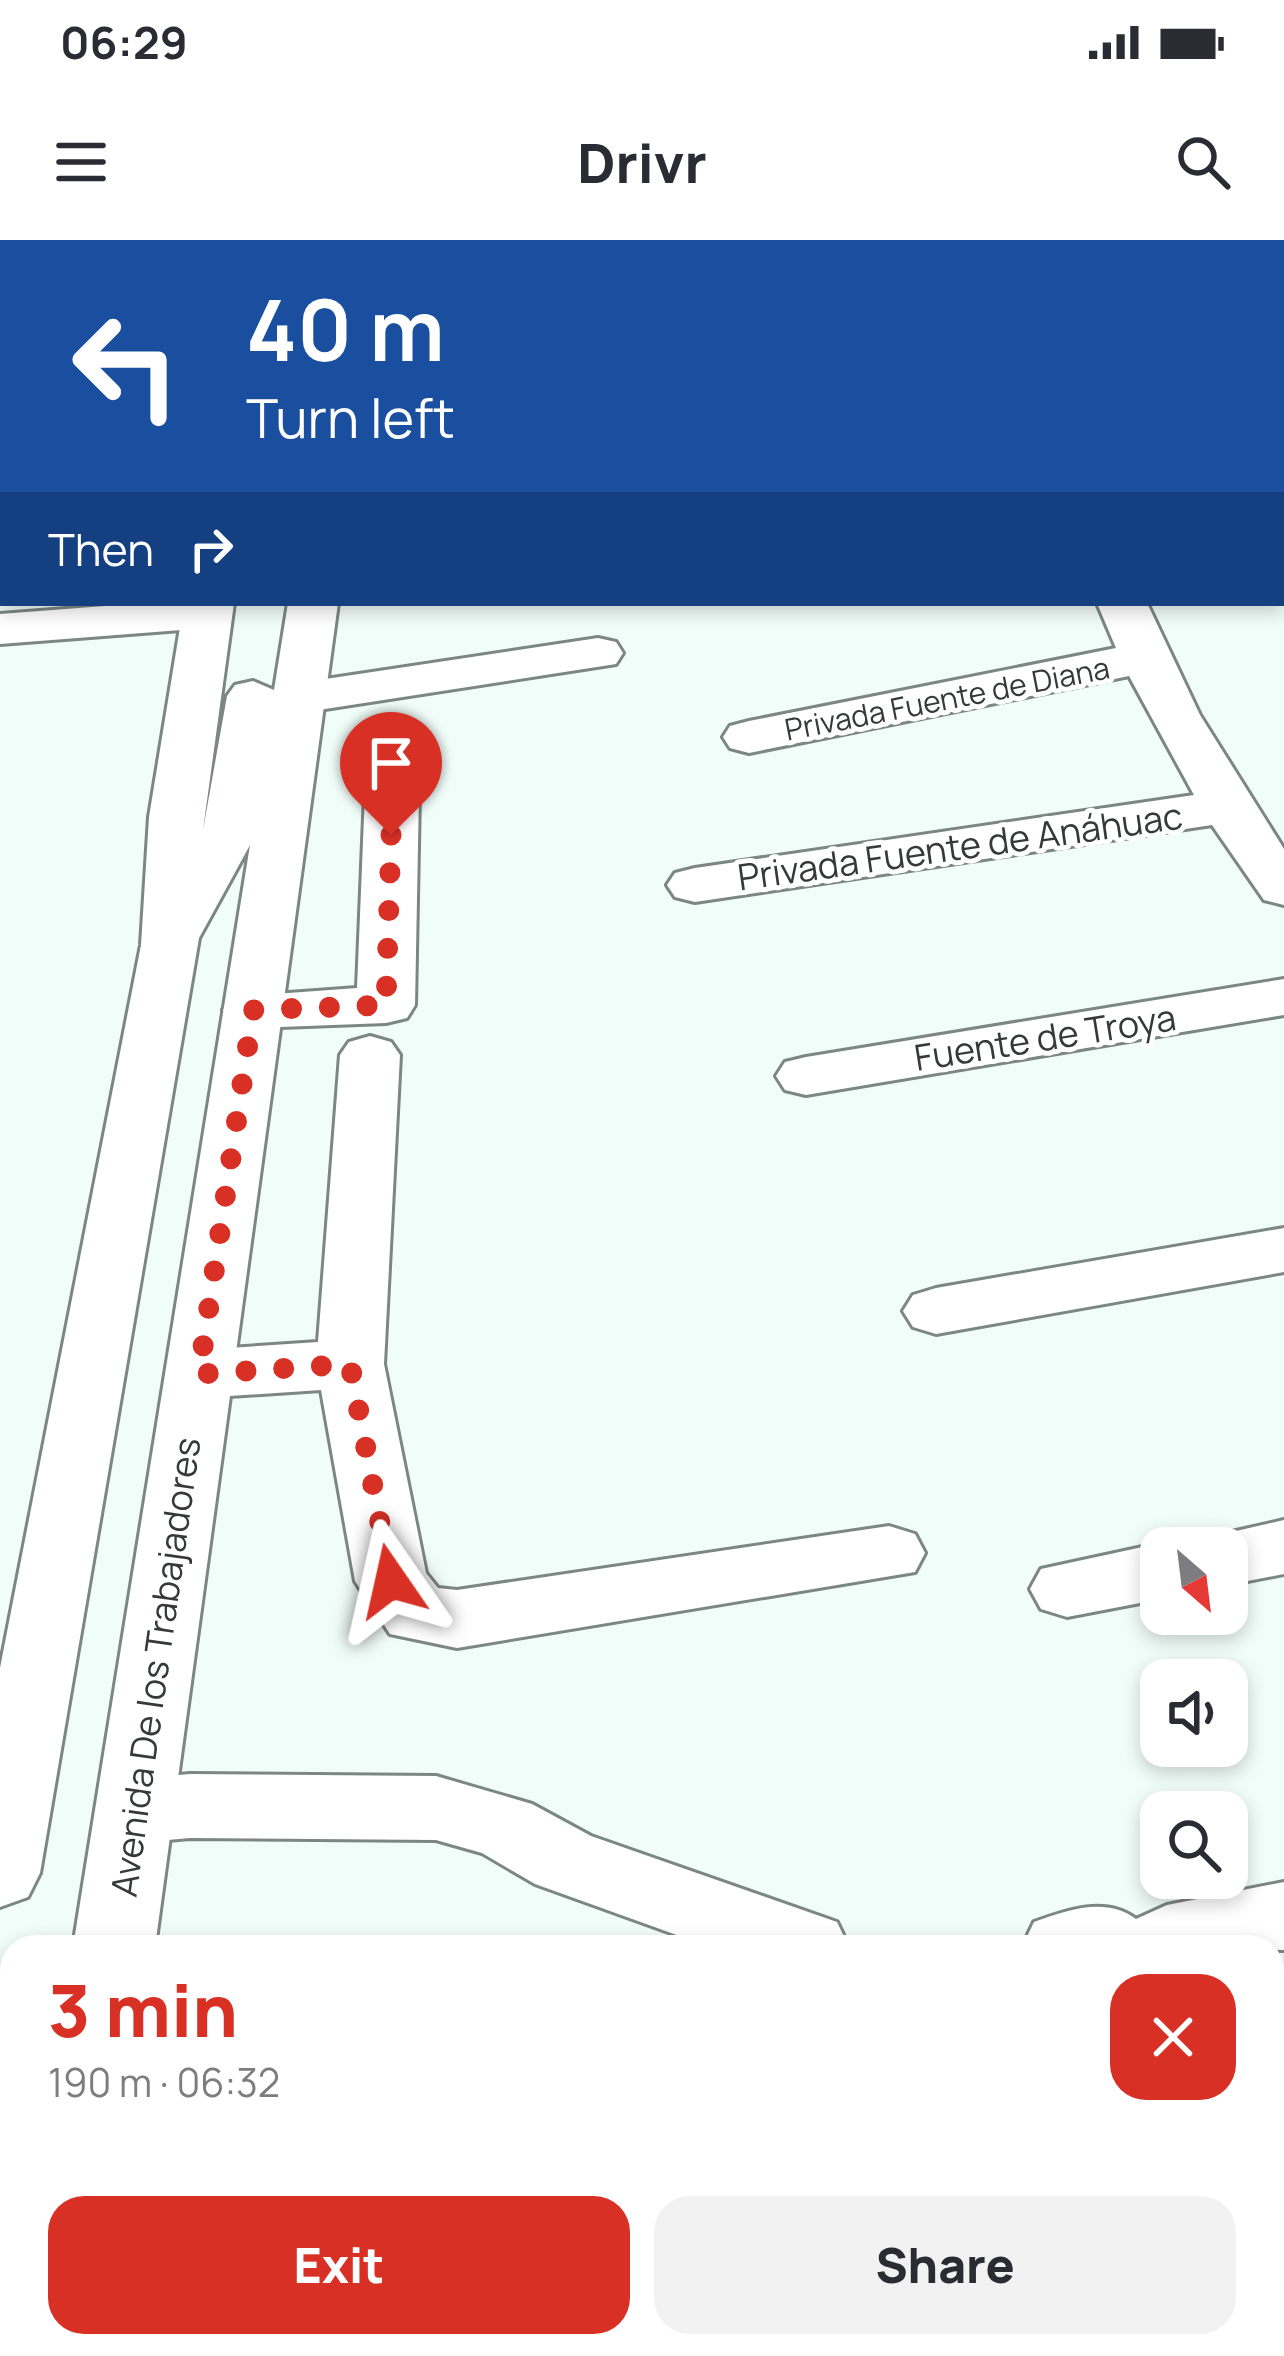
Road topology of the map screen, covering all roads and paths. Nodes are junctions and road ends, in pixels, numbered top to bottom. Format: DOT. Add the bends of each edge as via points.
graph roads {
  1 [pos="268,606"];
  2 [pos="313,606"];
  3 [pos="1123,606"];
  4 [pos="208,608"];
  5 [pos="0,628"];
  6 [pos="598,653"];
  7 [pos="1144,658"];
  8 [pos="299,698"];
  9 [pos="749,737"];
  10 [pos="392,793"];
  11 [pos="1224,807"];
  12 [pos="695,885"];
  13 [pos="1284,888"];
  14 [pos="170,945"];
  15 [pos="1284,997"];
  16 [pos="253,1010"];
  17 [pos="370,1055"];
  18 [pos="806,1076"];
  19 [pos="1284,1250"];
  20 [pos="936,1311"];
  21 [pos="350,1364"];
  22 [pos="199,1374"];
  23 [pos="1284,1546"];
  24 [pos="890,1553"];
  25 [pos="1248,1554"];
  26 [pos="1140,1575"];
  27 [pos="1067,1589"];
  28 [pos="20,1650"];
  29 [pos="134,1811"];
  30 [pos="0,1873"];
  31 [pos="1284,1916"];
  32 [pos="116,1935"];
  33 [pos="774,1935"];
  34 [pos="1158,1935"];
  1 -- 14 [label="street" via="234,822"];
  2 -- 8 [label="street, Avenida De los Trabajadores"];
  3 -- 7 [label="street"];
  4 -- 5 [label="street"];
  4 -- 14 [label="street" via="176,817"];
  6 -- 8 [label="street"];
  7 -- 9 [label="street, Privada Fuente de Diana"];
  7 -- 11 [label="street"];
  8 -- 16 [label="street, Avenida De los Trabajadores"];
  10 -- 16 [label="street" via="386,1005"];
  11 -- 12 [label="street, Privada Fuente de Anáhuac"];
  11 -- 13 [label="street"];
  14 -- 28 [label="street"];
  15 -- 18 [label="street, Fuente de Troya"];
  16 -- 22 [label="street, Avenida De los Trabajadores"];
  17 -- 21 [label="street"];
  19 -- 20 [label="street"];
  21 -- 22 [label="street"];
  21 -- 24 [label="street" via="391,1581 416,1614 457,1618"];
  22 -- 29 [label="street, Avenida De los Trabajadores"];
  23 -- 25 [label="street"];
  26 -- 27 [label="street"];
  28 -- 30 [label="street"];
  29 -- 32 [label="street, Avenida De los Trabajadores"];
  29 -- 33 [label="street" via="436,1808"];
  31 -- 34 [label="street"];
}
